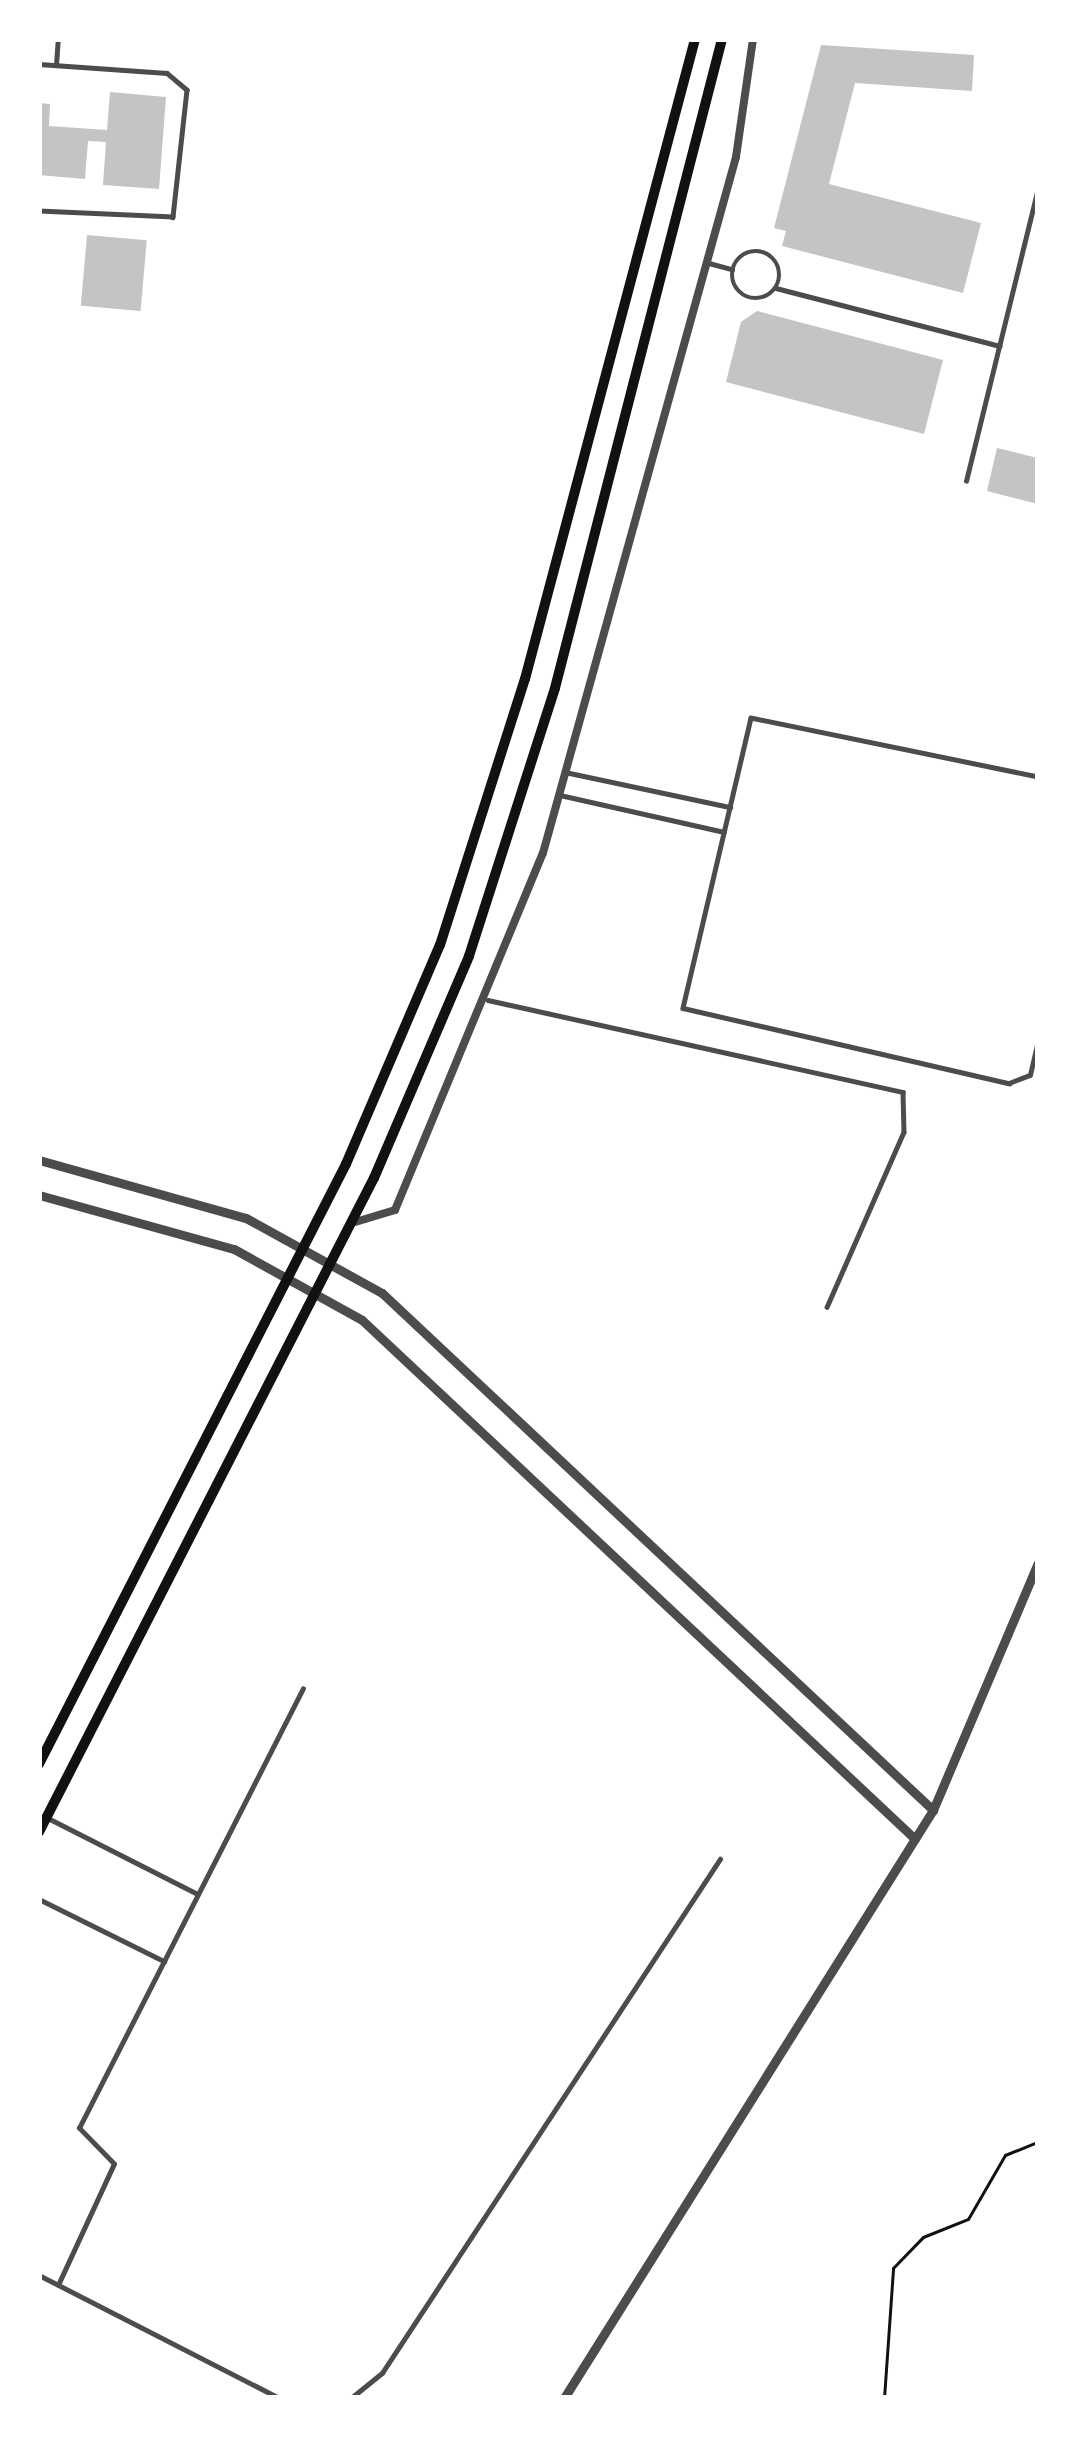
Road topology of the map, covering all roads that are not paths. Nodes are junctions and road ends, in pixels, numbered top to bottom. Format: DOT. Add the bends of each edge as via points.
graph roads {
  1 [pos="58,39"];
  2 [pos="695,39"];
  3 [pos="722,39"];
  4 [pos="753,39"];
  5 [pos="39,64"];
  6 [pos="56,65"];
  7 [pos="1038,188"];
  8 [pos="39,211"];
  9 [pos="707,262"];
  10 [pos="732,269"];
  11 [pos="776,288"];
  12 [pos="1000,346"];
  13 [pos="967,481"];
  14 [pos="564,771"];
  15 [pos="1038,777"];
  16 [pos="558,795"];
  17 [pos="730,807"];
  18 [pos="724,832"];
  19 [pos="488,1000"];
  20 [pos="1038,1041"];
  21 [pos="39,1160"];
  22 [pos="39,1195"];
  23 [pos="351,1224"];
  24 [pos="306,1244"];
  25 [pos="333,1260"];
  26 [pos="290,1275"];
  27 [pos="317,1290"];
  28 [pos="827,1307"];
  29 [pos="1038,1563"];
  30 [pos="303,1689"];
  31 [pos="39,1764"];
  32 [pos="933,1810"];
  33 [pos="46,1817"];
  34 [pos="39,1832"];
  35 [pos="915,1839"];
  36 [pos="720,1859"];
  37 [pos="198,1894"];
  38 [pos="39,1899"];
  39 [pos="164,1961"];
  40 [pos="39,2275"];
  41 [pos="58,2285"];
  42 [pos="279,2398"];
  43 [pos="351,2398"];
  44 [pos="564,2398"];
  1 -- 6 [label="lane"];
  2 -- 24 [label="main road" via="476,848"];
  3 -- 23 [label="main road" via="698,166 505,858"];
  4 -- 9 [label="street"];
  5 -- 6 [label="lane"];
  6 -- 8 [label="lane" via="185,82 178,208 163,220"];
  7 -- 12 [label="lane"];
  9 -- 10 [label="lane"];
  9 -- 14 [label="street"];
  10 -- 11 [label="lane" via="746,297"];
  10 -- 11 [label="lane" via="765,253"];
  11 -- 12 [label="lane"];
  12 -- 13 [label="lane"];
  14 -- 16 [label="street"];
  14 -- 17 [label="lane"];
  15 -- 17 [label="lane" via="760,714"];
  16 -- 18 [label="lane"];
  16 -- 19 [label="street"];
  17 -- 18 [label="lane"];
  18 -- 20 [label="lane" via="683,1008 1009,1083 1030,1075"];
  19 -- 23 [label="street" via="395,1210"];
  19 -- 28 [label="lane" via="903,1092 904,1132"];
  21 -- 24 [label="street" via="207,1204"];
  22 -- 26 [label="street"];
  23 -- 25 [label="main road"];
  24 -- 25 [label="street"];
  24 -- 26 [label="main road"];
  25 -- 27 [label="main road"];
  25 -- 32 [label="street" via="438,1339"];
  26 -- 27 [label="street"];
  26 -- 31 [label="main road"];
  27 -- 33 [label="main road"];
  27 -- 35 [label="street" via="415,1364"];
  29 -- 32 [label="street"];
  30 -- 37 [label="lane"];
  32 -- 35 [label="street"];
  33 -- 34 [label="main road"];
  33 -- 37 [label="lane"];
  35 -- 44 [label="street"];
  36 -- 43 [label="lane" via="382,2373"];
  37 -- 39 [label="lane"];
  38 -- 39 [label="lane"];
  39 -- 41 [label="lane" via="79,2128 114,2164"];
  40 -- 41 [label="lane"];
  41 -- 42 [label="lane"];
}
